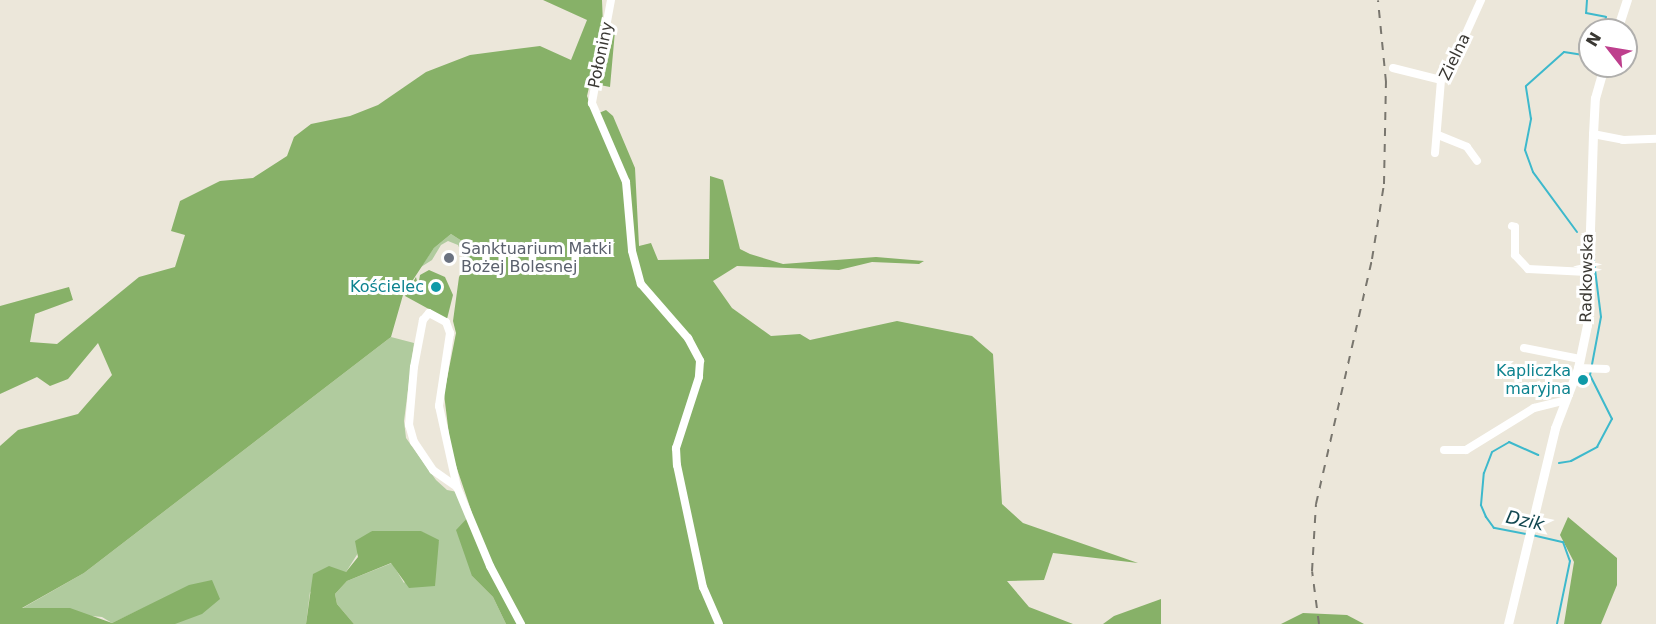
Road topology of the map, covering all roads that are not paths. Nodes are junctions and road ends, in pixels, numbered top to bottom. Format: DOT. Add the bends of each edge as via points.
graph roads {
  1 [pos="611,0"];
  2 [pos="1481,0"];
  3 [pos="1627,0"];
  4 [pos="1621,18"];
  5 [pos="1393,68"];
  6 [pos="1601,78"];
  7 [pos="1441,80"];
  8 [pos="1593,134"];
  9 [pos="1438,135"];
  10 [pos="1656,139"];
  11 [pos="1435,153"];
  12 [pos="1477,161"];
  13 [pos="1512,226"];
  14 [pos="1587,272"];
  15 [pos="1524,348"];
  16 [pos="1585,367"];
  17 [pos="1606,369"];
  18 [pos="1566,400"];
  19 [pos="1444,450"];
  20 [pos="457,488"];
  21 [pos="521,624"];
  22 [pos="719,624"];
  23 [pos="1508,624"];
  1 -- 22 [label="street, Połoniny" via="592,103 624,176 632,251 641,284 688,338 700,361 699,377 676,448 677,465 704,587"];
  2 -- 7 [label="street, Zielna"];
  3 -- 4 [label="street"];
  5 -- 7 [label="street"];
  6 -- 8 [label="street, Radkowska"];
  7 -- 9 [label="street, Zielna"];
  8 -- 10 [label="street" via="1623,140"];
  8 -- 14 [label="street, Radkowska"];
  9 -- 11 [label="street, Zielna"];
  9 -- 12 [label="street" via="1467,147"];
  13 -- 14 [label="street" via="1515,255 1528,269"];
  14 -- 16 [label="street, Radkowska"];
  15 -- 16 [label="street"];
  16 -- 17 [label="street"];
  16 -- 18 [label="street, Radkowska"];
  18 -- 19 [label="street" via="1534,408 1466,450"];
  18 -- 23 [label="street, Radkowska" via="1554,428"];
  20 -- 20 [label="street" via="433,470 414,442 409,425 424,317 432,314 449,325 439,419"];
  20 -- 21 [label="street" via="490,566"];
}
